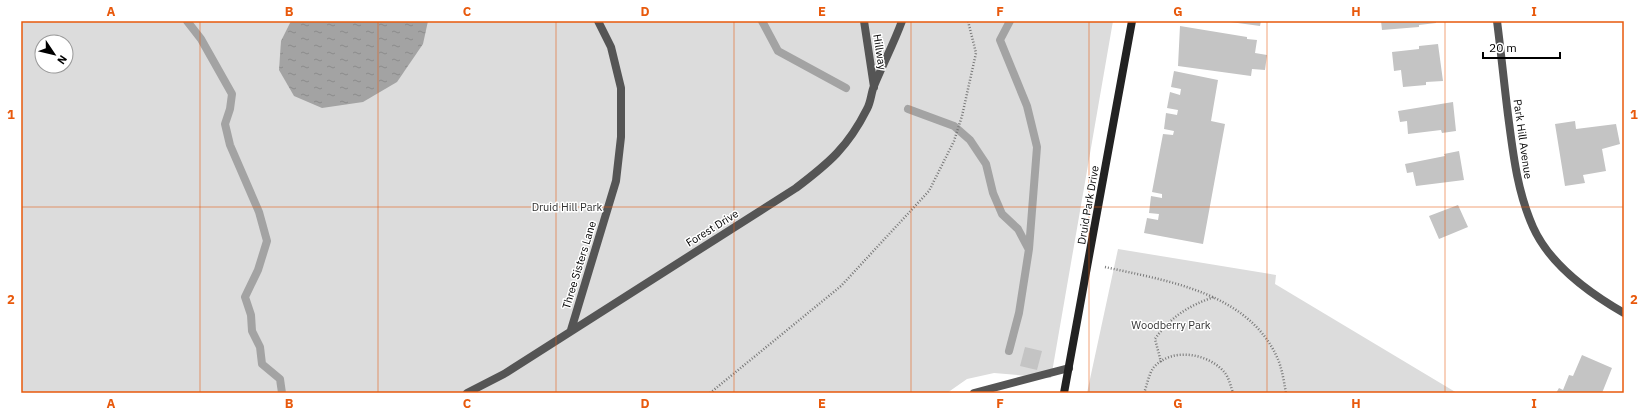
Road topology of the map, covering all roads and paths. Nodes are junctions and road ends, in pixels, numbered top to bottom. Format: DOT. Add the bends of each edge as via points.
graph roads {
  1 [pos="598,21"];
  2 [pos="864,21"];
  3 [pos="902,21"];
  4 [pos="968,21"];
  5 [pos="1132,21"];
  6 [pos="1497,21"];
  7 [pos="874,87"];
  8 [pos="1088,264"];
  9 [pos="1215,297"];
  10 [pos="1624,313"];
  11 [pos="571,330"];
  12 [pos="1161,362"];
  13 [pos="1069,368"];
  14 [pos="467,393"];
  15 [pos="710,393"];
  16 [pos="974,393"];
  17 [pos="1064,393"];
  18 [pos="1144,393"];
  19 [pos="1233,393"];
  20 [pos="1286,393"];
  1 -- 11 [label="street, Three Sisters Lane" via="611,47 621,88 622,137 616,181"];
  2 -- 7 [label="street, Hillway"];
  3 -- 7 [label="street, Forest Drive"];
  4 -- 15 [label="path" via="976,53 962,116 954,141 929,191 841,286"];
  5 -- 8 [label="main road, Druid Park Drive"];
  6 -- 10 [label="street, Park Hill Avenue" via="1515,169 1533,228 1547,250 1566,271 1591,293"];
  7 -- 11 [label="street, Forest Drive" via="868,108 851,138 830,162 796,188"];
  8 -- 9 [label="path" via="1170,282"];
  8 -- 13 [label="main road, Druid Park Drive"];
  9 -- 12 [label="path" via="1183,310 1162,328 1155,339"];
  9 -- 20 [label="path" via="1254,324 1266,338 1278,358"];
  11 -- 14 [label="street, Forest Drive" via="504,374"];
  12 -- 18 [label="path" via="1154,368"];
  12 -- 19 [label="path" via="1166,358 1188,354 1212,361 1226,374"];
  13 -- 16 [label="street"];
  13 -- 17 [label="main road, Druid Park Drive"];
}
